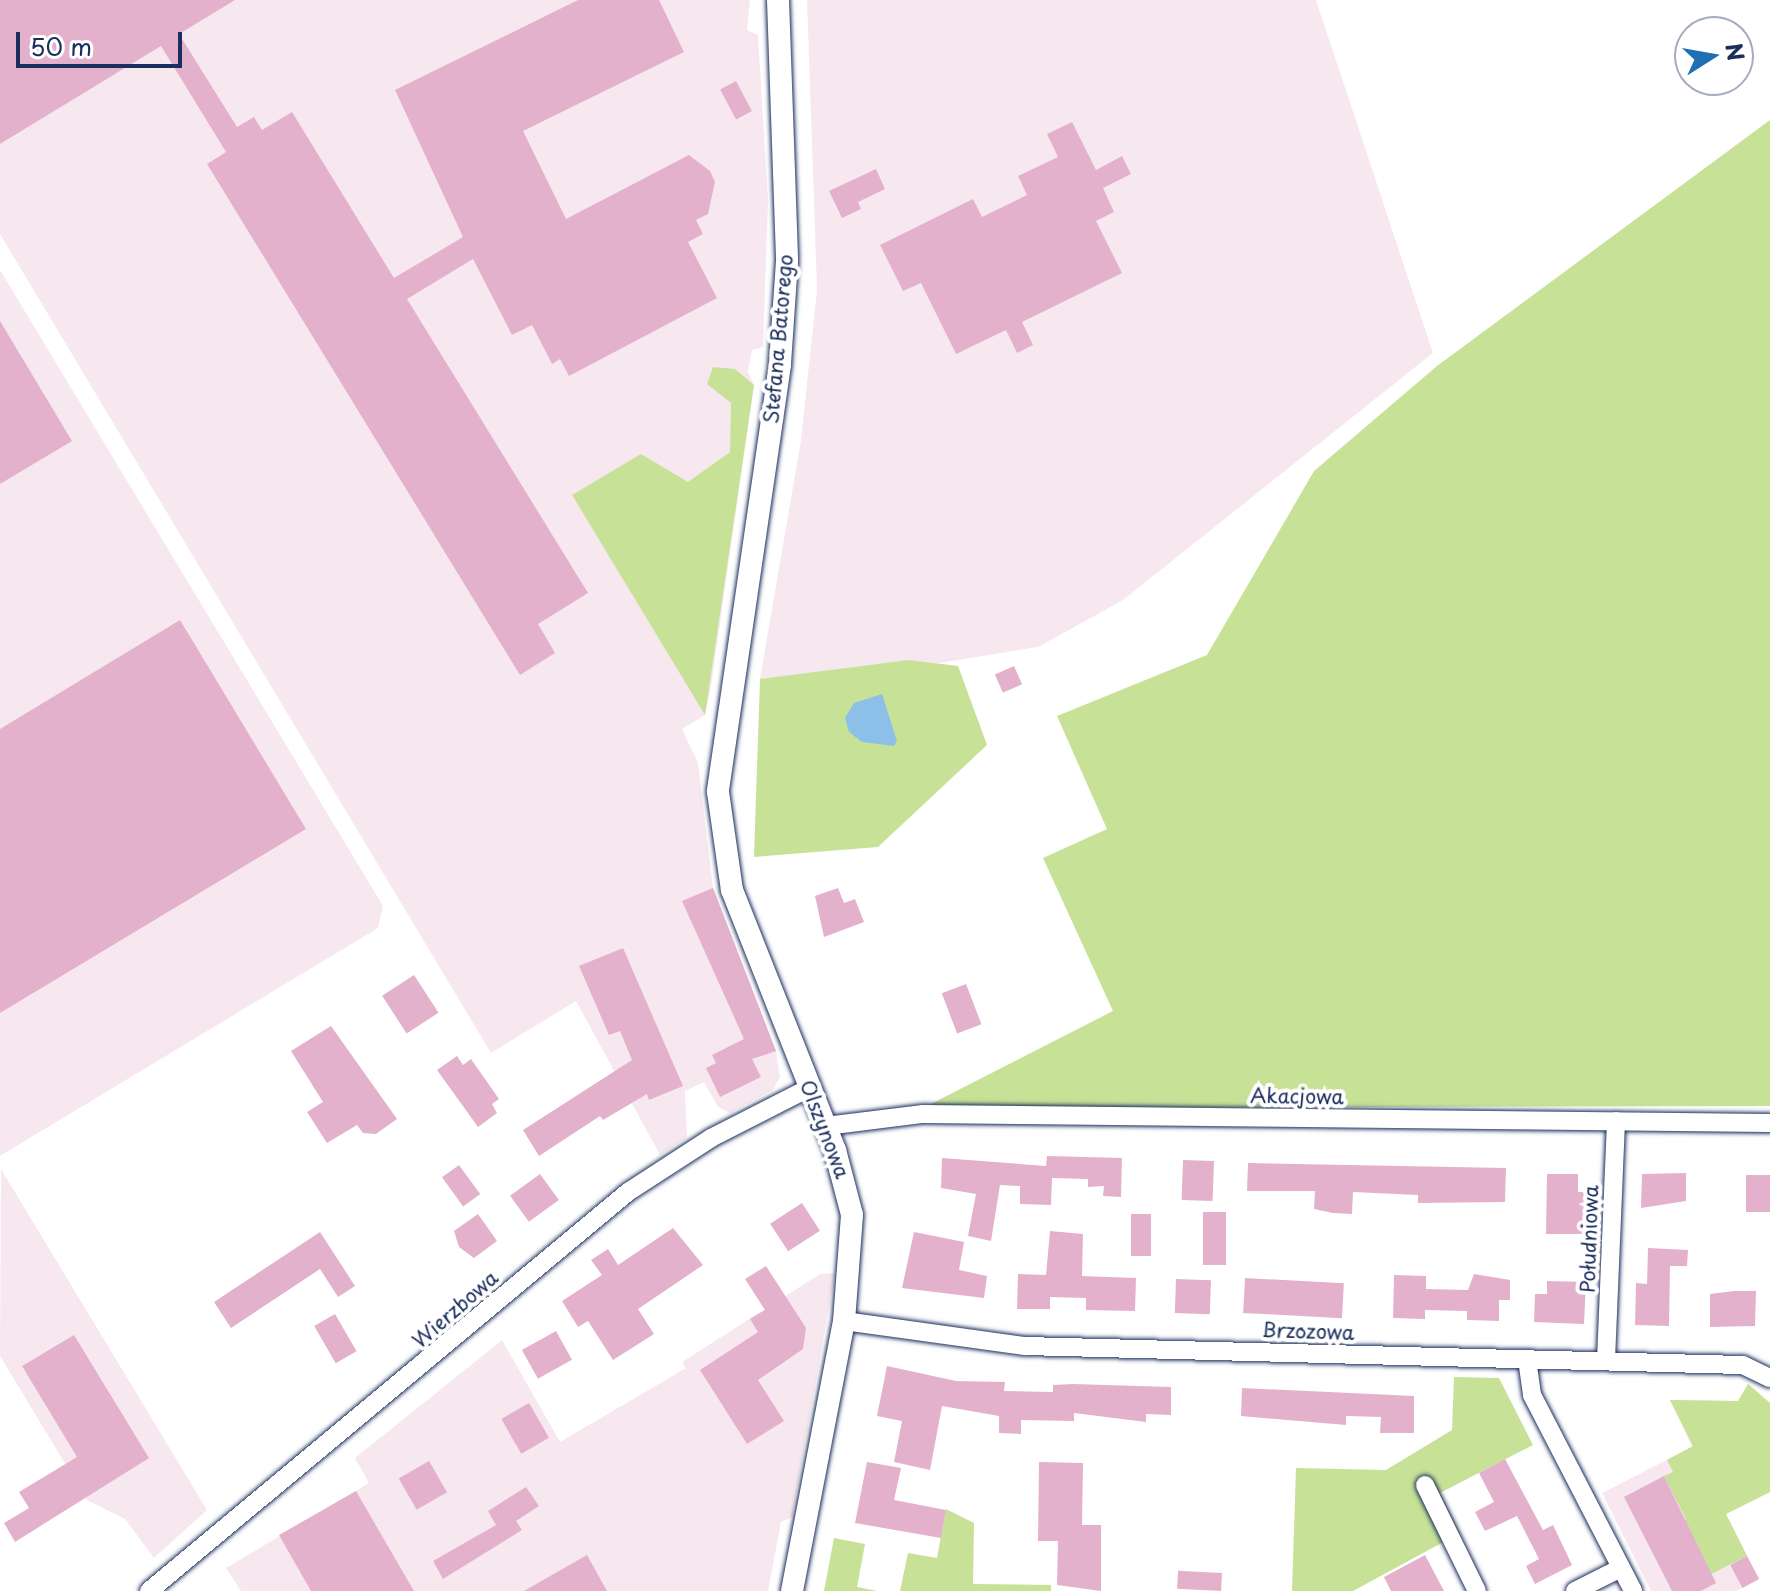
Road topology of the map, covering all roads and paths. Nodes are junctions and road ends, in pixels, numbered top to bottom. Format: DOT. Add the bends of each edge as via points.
graph roads {
  1 [pos="778,0"];
  2 [pos="734,676"];
  3 [pos="809,1088"];
  4 [pos="1616,1121"];
  5 [pos="1770,1123"];
  6 [pos="826,1126"];
  7 [pos="844,1321"];
  8 [pos="1527,1359"];
  9 [pos="1606,1360"];
  10 [pos="1770,1378"];
  11 [pos="1425,1485"];
  12 [pos="1621,1568"];
  13 [pos="149,1591"];
  14 [pos="792,1591"];
  15 [pos="1477,1591"];
  16 [pos="1575,1591"];
  17 [pos="1633,1591"];
  1 -- 2 [label="street, Stefana Batorego" via="787,261 780,365"];
  2 -- 3 [label="street, Olszynowa" via="718,792 724,852 745,928"];
  3 -- 6 [label="street, Olszynowa"];
  3 -- 13 [label="street, Wierzbowa" via="711,1138 628,1192"];
  4 -- 5 [label="street, Akacjowa"];
  4 -- 6 [label="street, Akacjowa" via="923,1114"];
  4 -- 9 [label="street, Południowa"];
  6 -- 7 [label="street, Olszynowa" via="852,1215"];
  7 -- 8 [label="street, Brzozowa" via="1025,1346"];
  7 -- 14 [label="street, Olszynowa"];
  8 -- 9 [label="street, Brzozowa"];
  8 -- 12 [label="street" via="1529,1388"];
  9 -- 10 [label="street, Brzozowa" via="1743,1365"];
  11 -- 15 [label="street"];
  12 -- 16 [label="street"];
  12 -- 17 [label="street"];
}
